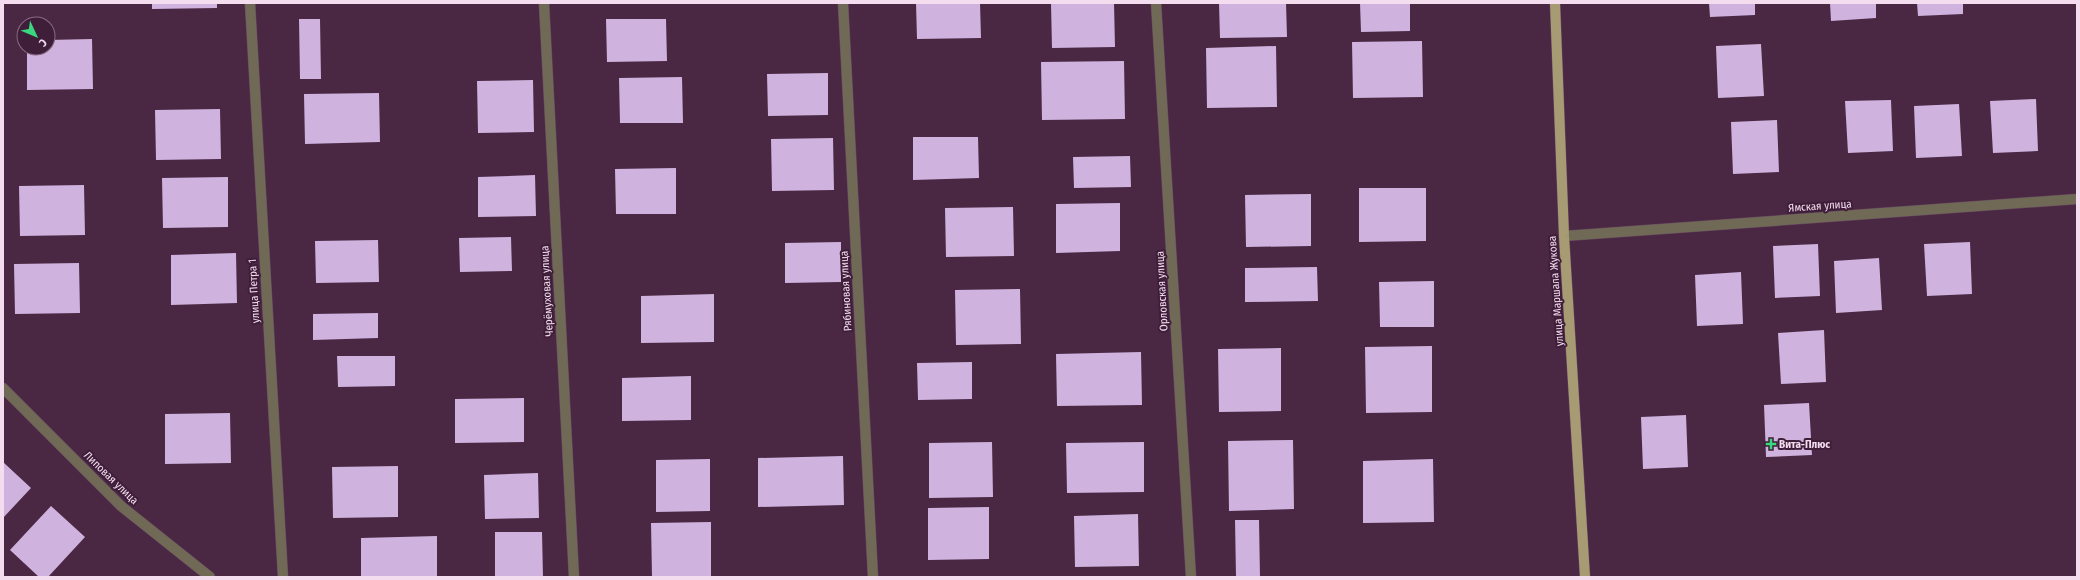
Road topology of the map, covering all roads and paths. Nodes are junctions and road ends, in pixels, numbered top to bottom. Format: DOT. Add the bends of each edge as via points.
graph roads {
  1 [pos="250,3"];
  2 [pos="544,3"];
  3 [pos="843,3"];
  4 [pos="1156,3"];
  5 [pos="1555,3"];
  6 [pos="2077,199"];
  7 [pos="1564,236"];
  8 [pos="3,388"];
  9 [pos="210,577"];
  10 [pos="283,577"];
  11 [pos="574,577"];
  12 [pos="873,577"];
  13 [pos="1191,577"];
  14 [pos="1585,577"];
  1 -- 10 [label="street, улица Петра 1"];
  2 -- 11 [label="street, Черёмуховая улица"];
  3 -- 12 [label="street, Рябиновая улица"];
  4 -- 13 [label="street, Орловская улица"];
  5 -- 7 [label="main road, улица Маршала Жукова"];
  6 -- 7 [label="street, Ямская улица"];
  7 -- 14 [label="main road, улица Маршала Жукова"];
  8 -- 9 [label="street, Липовая улица" via="121,506"];
}
